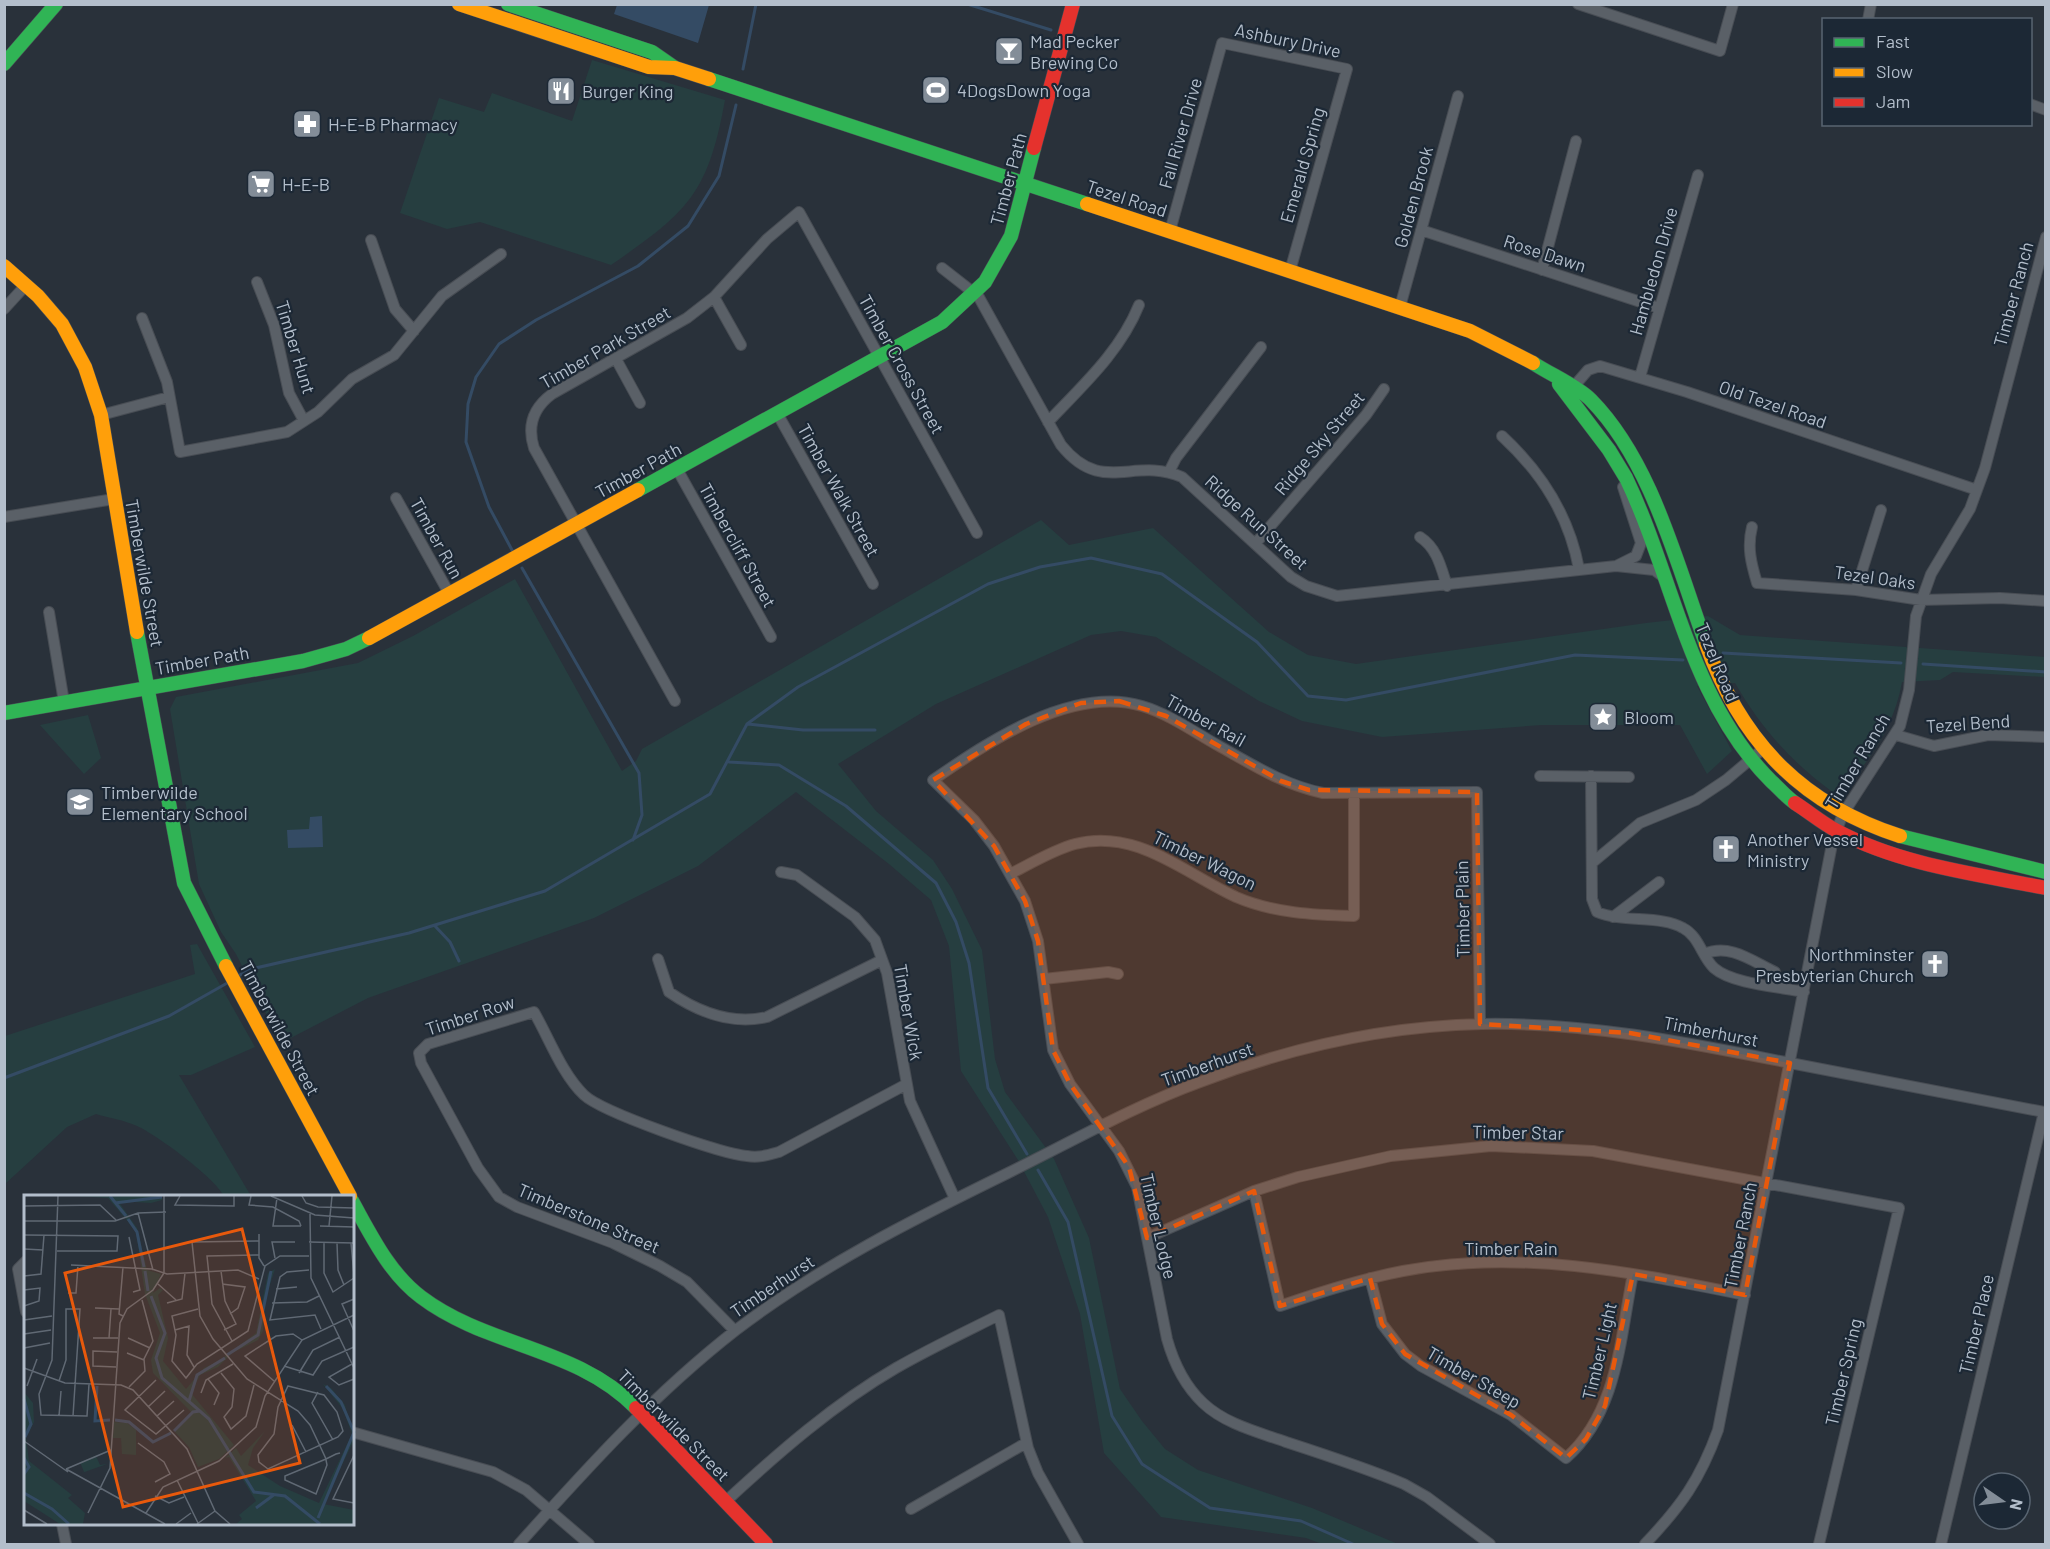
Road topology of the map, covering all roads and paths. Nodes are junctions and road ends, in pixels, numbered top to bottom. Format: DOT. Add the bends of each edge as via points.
graph roads {
  1 [pos="56,4"];
  2 [pos="459,4"];
  3 [pos="508,4"];
  4 [pos="1073,4"];
  5 [pos="1578,4"];
  6 [pos="1733,4"];
  7 [pos="498,11"];
  8 [pos="1222,43"];
  9 [pos="4,64"];
  10 [pos="675,68"];
  11 [pos="1347,69"];
  12 [pos="1458,96"];
  13 [pos="1576,141"];
  14 [pos="1698,175"];
  15 [pos="1025,184"];
  16 [pos="799,212"];
  17 [pos="1421,230"];
  18 [pos="1170,231"];
  19 [pos="2046,237"];
  20 [pos="371,240"];
  21 [pos="501,254"];
  22 [pos="4,266"];
  23 [pos="942,268"];
  24 [pos="1542,270"];
  25 [pos="1290,271"];
  26 [pos="257,282"];
  27 [pos="26,285"];
  28 [pos="975,292"];
  29 [pos="714,297"];
  30 [pos="1139,305"];
  31 [pos="1400,307"];
  32 [pos="1659,308"];
  33 [pos="4,309"];
  34 [pos="142,318"];
  35 [pos="414,331"];
  36 [pos="741,345"];
  37 [pos="1261,347"];
  38 [pos="879,357"];
  39 [pos="616,359"];
  40 [pos="1640,377"];
  41 [pos="1384,389"];
  42 [pos="1569,391"];
  43 [pos="169,397"];
  44 [pos="640,403"];
  45 [pos="777,413"];
  46 [pos="101,415"];
  47 [pos="304,421"];
  48 [pos="1048,422"];
  49 [pos="1502,436"];
  50 [pos="1615,459"];
  51 [pos="677,469"];
  52 [pos="1169,471"];
  53 [pos="1977,490"];
  54 [pos="114,498"];
  55 [pos="396,498"];
  56 [pos="1881,510"];
  57 [pos="4,517"];
  58 [pos="576,525"];
  59 [pos="1752,527"];
  60 [pos="977,533"];
  61 [pos="1420,537"];
  62 [pos="1255,544"];
  63 [pos="1617,566"];
  64 [pos="1579,569"];
  65 [pos="1665,578"];
  66 [pos="873,584"];
  67 [pos="1447,586"];
  68 [pos="1856,590"];
  69 [pos="450,595"];
  70 [pos="1921,600"];
  71 [pos="2046,602"];
  72 [pos="49,612"];
  73 [pos="771,637"];
  74 [pos="146,687"];
  75 [pos="675,701"];
  76 [pos="64,702"];
  77 [pos="4,713"];
  78 [pos="1896,735"];
  79 [pos="2046,737"];
  80 [pos="1764,748"];
  81 [pos="1752,759"];
  82 [pos="1540,776"];
  83 [pos="1591,776"];
  84 [pos="1629,777"];
  85 [pos="933,780"];
  86 [pos="1477,792"];
  87 [pos="1354,793"];
  88 [pos="1843,814"];
  89 [pos="1836,830"];
  90 [pos="1592,863"];
  91 [pos="781,872"];
  92 [pos="2046,872"];
  93 [pos="1012,873"];
  94 [pos="1659,882"];
  95 [pos="2046,888"];
  96 [pos="1613,917"];
  97 [pos="1704,954"];
  98 [pos="658,959"];
  99 [pos="882,960"];
  100 [pos="1118,974"];
  101 [pos="1044,979"];
  102 [pos="1777,987"];
  103 [pos="1804,992"];
  104 [pos="1480,1024"];
  105 [pos="419,1053"];
  106 [pos="1790,1063"];
  107 [pos="905,1085"];
  108 [pos="2044,1112"];
  109 [pos="1101,1127"];
  110 [pos="1767,1183"];
  111 [pos="1254,1191"];
  112 [pos="349,1195"];
  113 [pos="955,1199"];
  114 [pos="354,1204"];
  115 [pos="1899,1208"];
  116 [pos="1147,1238"];
  117 [pos="22,1265"];
  118 [pos="1633,1274"];
  119 [pos="1370,1278"];
  120 [pos="24,1288"];
  121 [pos="1745,1296"];
  122 [pos="735,1331"];
  123 [pos="640,1413"];
  124 [pos="354,1433"];
  125 [pos="1026,1443"];
  126 [pos="1566,1458"];
  127 [pos="725,1502"];
  128 [pos="911,1509"];
  129 [pos="550,1510"];
  130 [pos="62,1525"];
  131 [pos="66,1545"];
  132 [pos="519,1545"];
  133 [pos="589,1545"];
  134 [pos="766,1545"];
  135 [pos="1078,1545"];
  136 [pos="1490,1545"];
  137 [pos="1645,1545"];
  138 [pos="1818,1545"];
  139 [pos="1941,1545"];
  1 -- 9 [label="street"];
  2 -- 7 [label="street, Tezel Road"];
  3 -- 10 [label="street, Tezel Road" via="652,52"];
  4 -- 15 [label="street, Timber Path"];
  5 -- 6 [label="street" via="1720,51"];
  7 -- 10 [label="street, Tezel Road" via="649,67"];
  8 -- 11 [label="street, Ashbury Drive"];
  8 -- 18 [label="street, Fall River Drive"];
  10 -- 15 [label="street, Tezel Road"];
  11 -- 25 [label="street, Emerald Spring"];
  12 -- 17 [label="street, Golden Brook"];
  13 -- 24 [label="street"];
  14 -- 32 [label="street, Hambledon Drive"];
  15 -- 18 [label="street, Tezel Road"];
  15 -- 28 [label="street, Timber Path" via="1006,248"];
  16 -- 29 [label="street, Timber Park Street" via="767,239"];
  16 -- 38 [label="street, Timber Cross Street"];
  17 -- 24 [label="street, Rose Dawn"];
  17 -- 31 [label="street, Golden Brook"];
  18 -- 25 [label="street, Tezel Road"];
  19 -- 53 [label="street, Timber Ranch"];
  20 -- 35 [label="street" via="395,309"];
  21 -- 35 [label="street" via="442,296"];
  22 -- 27 [label="street, Timberwilde Street"];
  23 -- 28 [label="street"];
  24 -- 32 [label="street, Rose Dawn"];
  25 -- 31 [label="street, Tezel Road"];
  26 -- 47 [label="street, Timber Hunt" via="274,326 289,393"];
  27 -- 33 [label="street"];
  27 -- 46 [label="street, Timberwilde Street" via="46,304 75,346"];
  28 -- 38 [label="street, Timber Path" via="942,322"];
  28 -- 48 [label="street"];
  29 -- 36 [label="street"];
  29 -- 39 [label="street, Timber Park Street" via="687,318"];
  30 -- 48 [label="street" via="1116,348"];
  31 -- 42 [label="street, Tezel Road" via="1490,339 1544,370"];
  32 -- 40 [label="street, Hambledon Drive"];
  34 -- 43 [label="street" via="162,366"];
  35 -- 47 [label="street" via="394,355 352,379"];
  37 -- 52 [label="street"];
  38 -- 45 [label="street, Timber Path"];
  38 -- 60 [label="street, Timber Cross Street"];
  39 -- 44 [label="street"];
  39 -- 58 [label="street, Timber Park Street" via="545,399 531,423 534,448"];
  40 -- 42 [label="street, Old Tezel Road" via="1600,366 1588,370"];
  40 -- 53 [label="street, Old Tezel Road"];
  41 -- 62 [label="street, Ridge Sky Street"];
  42 -- 50 [label="street, Tezel Road"];
  42 -- 80 [label="street, Tezel Road" via="1590,399 1637,464 1718,677"];
  43 -- 46 [label="street"];
  43 -- 47 [label="street" via="180,452 287,432"];
  45 -- 51 [label="street, Timber Path"];
  45 -- 66 [label="street, Timber Walk Street"];
  46 -- 54 [label="street, Timberwilde Street"];
  48 -- 52 [label="street" via="1070,456 1093,471"];
  49 -- 64 [label="street" via="1534,468 1556,500 1568,526"];
  50 -- 63 [label="street" via="1641,543 1636,555"];
  50 -- 65 [label="street, Tezel Road" via="1633,492"];
  51 -- 58 [label="street, Timber Path"];
  51 -- 73 [label="street, Timbercliff Street"];
  52 -- 62 [label="street, Ridge Run Street" via="1190,484"];
  53 -- 70 [label="street, Timber Ranch"];
  54 -- 57 [label="street"];
  54 -- 74 [label="street, Timberwilde Street"];
  55 -- 69 [label="street, Timber Run"];
  56 -- 68 [label="street"];
  58 -- 69 [label="street, Timber Path"];
  58 -- 75 [label="street, Timber Park Street"];
  59 -- 68 [label="street, Tezel Oaks" via="1750,560 1756,583"];
  61 -- 67 [label="street" via="1437,555"];
  62 -- 67 [label="street, Ridge Run Street" via="1291,577 1324,594"];
  63 -- 64 [label="street, Ridge Run Street"];
  63 -- 65 [label="street, Ridge Run Street" via="1646,568"];
  64 -- 67 [label="street, Ridge Run Street"];
  65 -- 81 [label="street, Tezel Road" via="1707,691"];
  68 -- 70 [label="street, Tezel Oaks"];
  69 -- 74 [label="street, Timber Path" via="346,649 303,661"];
  70 -- 71 [label="street, Tezel Oaks" via="2000,598"];
  70 -- 78 [label="street, Timber Ranch" via="1909,690"];
  72 -- 76 [label="street"];
  74 -- 76 [label="street, Timber Path"];
  74 -- 112 [label="street, Timberwilde Street" via="179,869 194,907"];
  76 -- 77 [label="street, Timber Path"];
  78 -- 79 [label="street, Tezel Bend" via="1934,746 1988,735"];
  78 -- 88 [label="street, Timber Ranch"];
  80 -- 81 [label="street"];
  80 -- 88 [label="street, Tezel Road" via="1806,790"];
  81 -- 89 [label="street, Tezel Road" via="1797,803"];
  81 -- 90 [label="street" via="1696,800 1640,823"];
  82 -- 83 [label="street"];
  83 -- 84 [label="street"];
  83 -- 90 [label="street"];
  85 -- 87 [label="street, Timber Rail" via="1026,724 1081,703 1112,701 1155,710 1281,781 1323,793"];
  85 -- 93 [label="street, Timber Lodge" via="974,820"];
  86 -- 87 [label="street, Timber Rail"];
  86 -- 104 [label="street, Timber Plain"];
  87 -- 93 [label="street, Timber Wagon" via="1354,916 1310,915 1258,904 1146,849 1119,841 1072,845"];
  88 -- 89 [label="street, Timber Ranch"];
  88 -- 92 [label="street, Tezel Road" via="1908,839"];
  89 -- 95 [label="street, Tezel Road" via="1898,854"];
  89 -- 103 [label="street, Timber Ranch"];
  90 -- 96 [label="street" via="1595,909"];
  91 -- 99 [label="street, Timber Wick" via="797,874 855,917 875,940"];
  93 -- 101 [label="street, Timber Lodge" via="1033,924"];
  94 -- 96 [label="street"];
  96 -- 97 [label="street" via="1682,927"];
  97 -- 102 [label="street" via="1721,973"];
  97 -- 102 [label="street" via="1724,949 1735,952 1774,972"];
  98 -- 99 [label="street" via="669,992 710,1014 746,1020 767,1017"];
  99 -- 107 [label="street, Timber Wick"];
  100 -- 101 [label="street"];
  101 -- 109 [label="street, Timber Lodge" via="1053,1050 1070,1084"];
  102 -- 103 [label="street"];
  103 -- 106 [label="street, Timber Ranch"];
  104 -- 106 [label="street, Timberhurst" via="1630,1034"];
  104 -- 109 [label="street, Timberhurst" via="1386,1033 1253,1063 1198,1082"];
  105 -- 107 [label="street, Timber Row" via="428,1044 534,1012 575,1085 598,1105 725,1153 748,1157 779,1152"];
  105 -- 122 [label="street, Timberstone Street" via="478,1168 500,1197 660,1266 687,1282"];
  106 -- 108 [label="street, Timberhurst"];
  106 -- 110 [label="street, Timber Ranch"];
  107 -- 113 [label="street, Timber Wick" via="919,1126"];
  108 -- 139 [label="street, Timber Place"];
  109 -- 113 [label="street, Timberhurst"];
  109 -- 116 [label="street, Timber Lodge" via="1129,1167"];
  110 -- 111 [label="street, Timber Star" via="1593,1151 1491,1146 1391,1156 1333,1167"];
  110 -- 115 [label="street, Timber Star"];
  110 -- 121 [label="street, Timber Ranch"];
  111 -- 116 [label="street, Timber Star"];
  111 -- 119 [label="street, Timber Rain" via="1280,1306"];
  113 -- 122 [label="street, Timberhurst" via="802,1283"];
  114 -- 123 [label="street, Timberwilde Street" via="385,1258 422,1298 468,1324 582,1367 614,1387"];
  115 -- 138 [label="street, Timber Spring"];
  116 -- 136 [label="street, Timber Lodge" via="1174,1362 1204,1405 1245,1428 1404,1484"];
  117 -- 120 [label="street"];
  118 -- 119 [label="street, Timber Rain" via="1556,1264 1486,1262"];
  118 -- 121 [label="street, Timber Rain"];
  118 -- 126 [label="street, Timber Light" via="1605,1406 1590,1433"];
  119 -- 126 [label="street, Timber Steep" via="1382,1324 1405,1354 1511,1415"];
  121 -- 137 [label="street, Timber Ranch" via="1723,1413 1706,1465 1682,1503"];
  122 -- 123 [label="street, Timberhurst"];
  123 -- 127 [label="street, Timberwilde Street"];
  123 -- 129 [label="street, Timberhurst"];
  124 -- 129 [label="street" via="493,1472 526,1490"];
  125 -- 127 [label="street" via="999,1315 895,1369 826,1415"];
  125 -- 128 [label="street"];
  125 -- 135 [label="street"];
  127 -- 134 [label="street, Timberwilde Street"];
  129 -- 132 [label="street, Timberhurst"];
  129 -- 133 [label="street"];
  130 -- 131 [label="street"];
}
